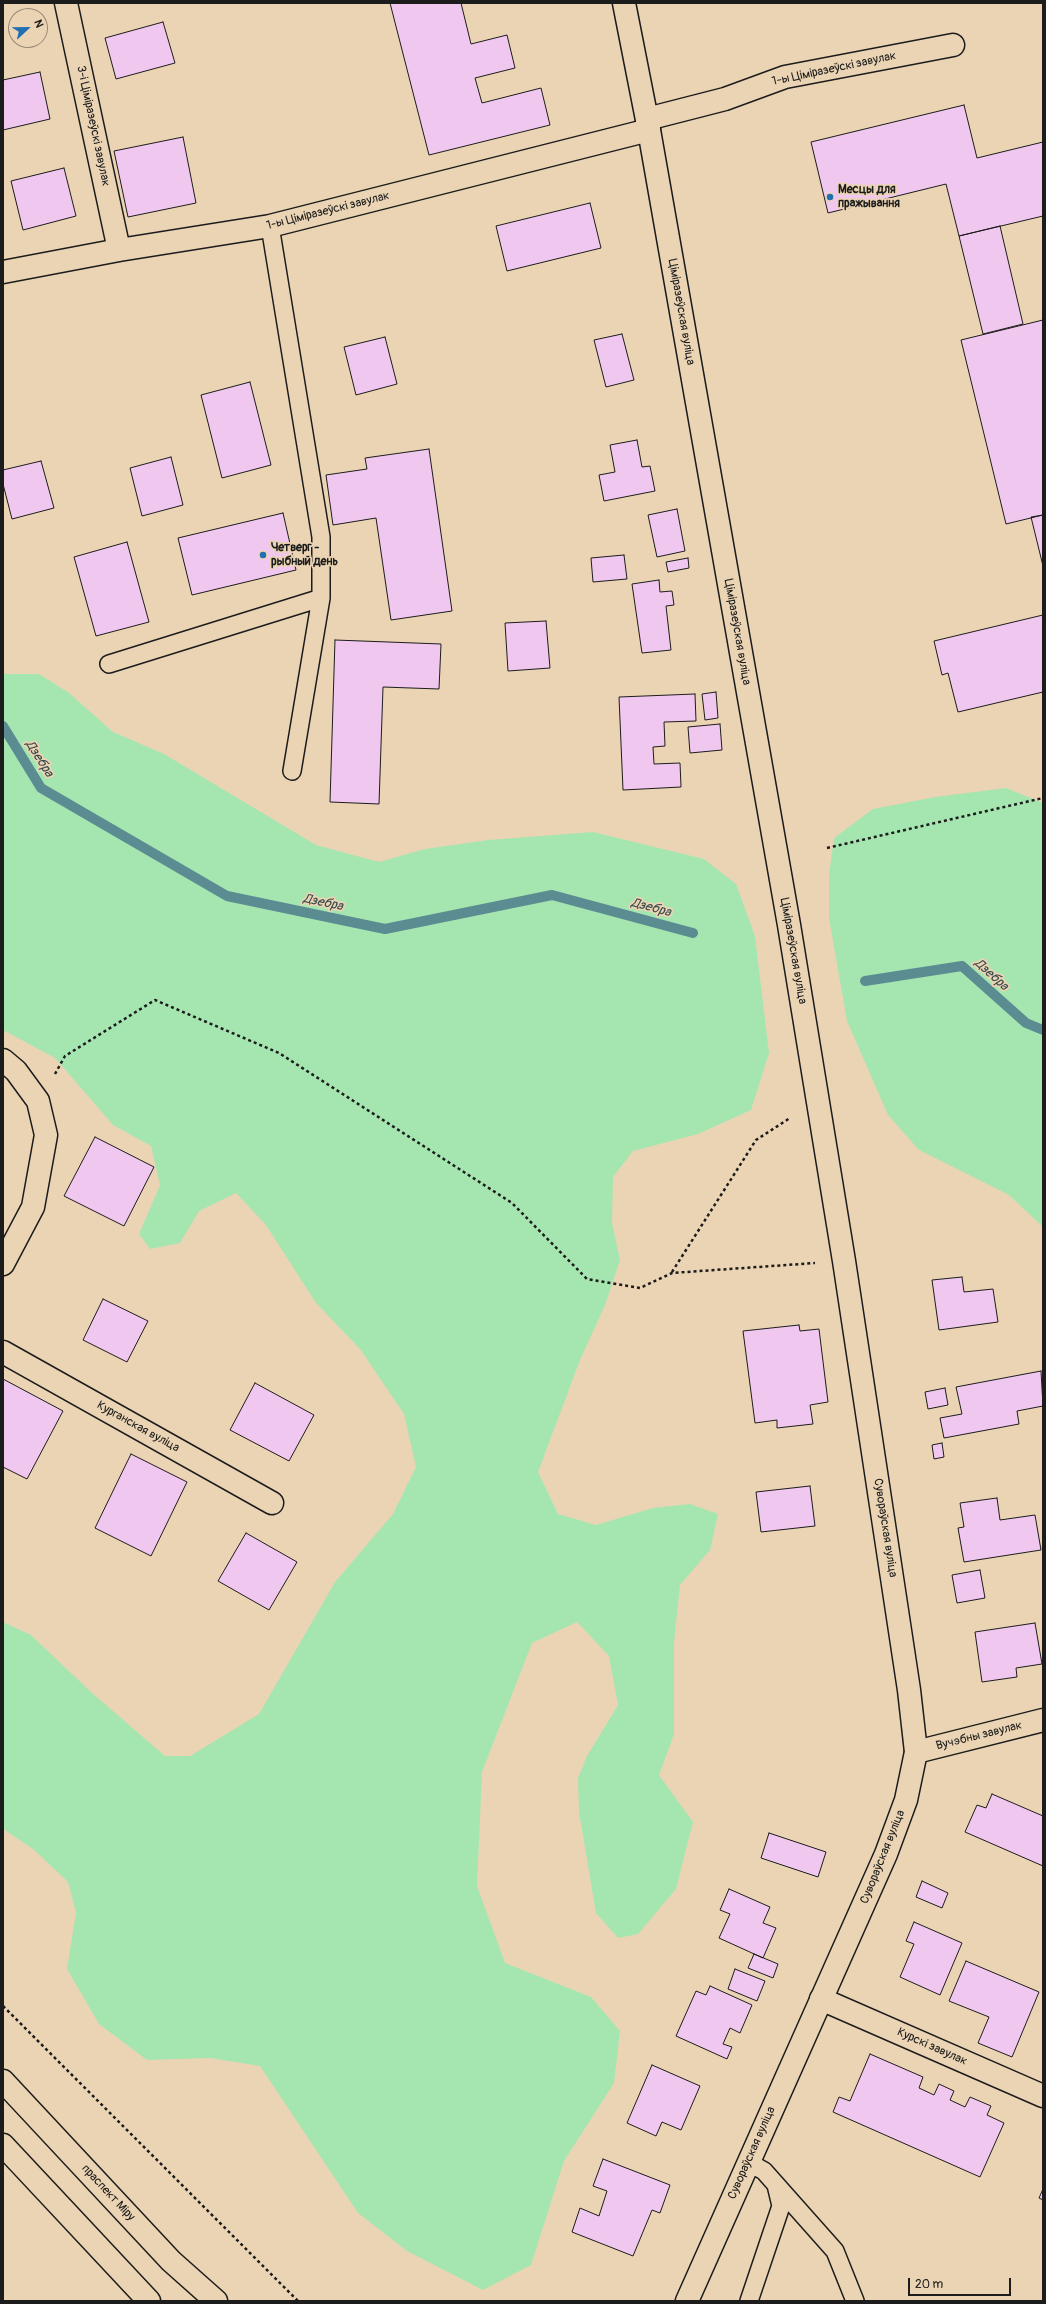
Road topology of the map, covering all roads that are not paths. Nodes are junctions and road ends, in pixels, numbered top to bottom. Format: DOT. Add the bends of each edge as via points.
graph roads {
  1 [pos="66,3"];
  2 [pos="624,3"];
  3 [pos="953,45"];
  4 [pos="648,125"];
  5 [pos="270,226"];
  6 [pos="119,250"];
  7 [pos="3,272"];
  8 [pos="321,598"];
  9 [pos="109,664"];
  10 [pos="292,771"];
  11 [pos="3,1060"];
  12 [pos="844,1261"];
  13 [pos="3,1264"];
  14 [pos="3,1352"];
  15 [pos="272,1503"];
  16 [pos="1043,1720"];
  17 [pos="916,1752"];
  18 [pos="821,1999"];
  19 [pos="3,2081"];
  20 [pos="1043,2096"];
  21 [pos="3,2145"];
  22 [pos="748,2162"];
  23 [pos="775,2183"];
  24 [pos="148,2301"];
  25 [pos="216,2301"];
  26 [pos="687,2301"];
  27 [pos="749,2301"];
  28 [pos="855,2301"];
  1 -- 6 [label="main road, 3-і Ціміразеўскі завулак"];
  2 -- 4 [label="main road, Ціміразеўская вуліца"];
  3 -- 4 [label="main road, 1-ы Ціміразеўскі завулак" via="785,78"];
  4 -- 5 [label="main road, 1-ы Ціміразеўскі завулак"];
  4 -- 12 [label="main road, Ціміразеўская вуліца"];
  5 -- 6 [label="main road, 1-ы Ціміразеўскі завулак"];
  5 -- 8 [label="lane" via="321,537"];
  6 -- 7 [label="main road, 1-ы Ціміразеўскі завулак"];
  8 -- 9 [label="lane"];
  8 -- 10 [label="lane"];
  11 -- 13 [label="main road" via="16,1071 38,1101 46,1135 32,1208"];
  12 -- 17 [label="main road, Сувораўская вуліца" via="910,1690"];
  14 -- 15 [label="main road, Курганская вуліца"];
  16 -- 17 [label="main road, Вучэбны завулак"];
  17 -- 18 [label="main road, Сувораўская вуліца" via="906,1800 886,1854"];
  18 -- 20 [label="main road, Курскі завулак"];
  18 -- 22 [label="main road, Сувораўская вуліца"];
  19 -- 25 [label="main road, праспект Міру" via="171,2261"];
  21 -- 24 [label="main road"];
  22 -- 23 [label="lane" via="764,2171"];
  22 -- 26 [label="main road, Сувораўская вуліца"];
  23 -- 27 [label="lane" via="781,2206"];
  23 -- 28 [label="lane" via="835,2251"];
}
